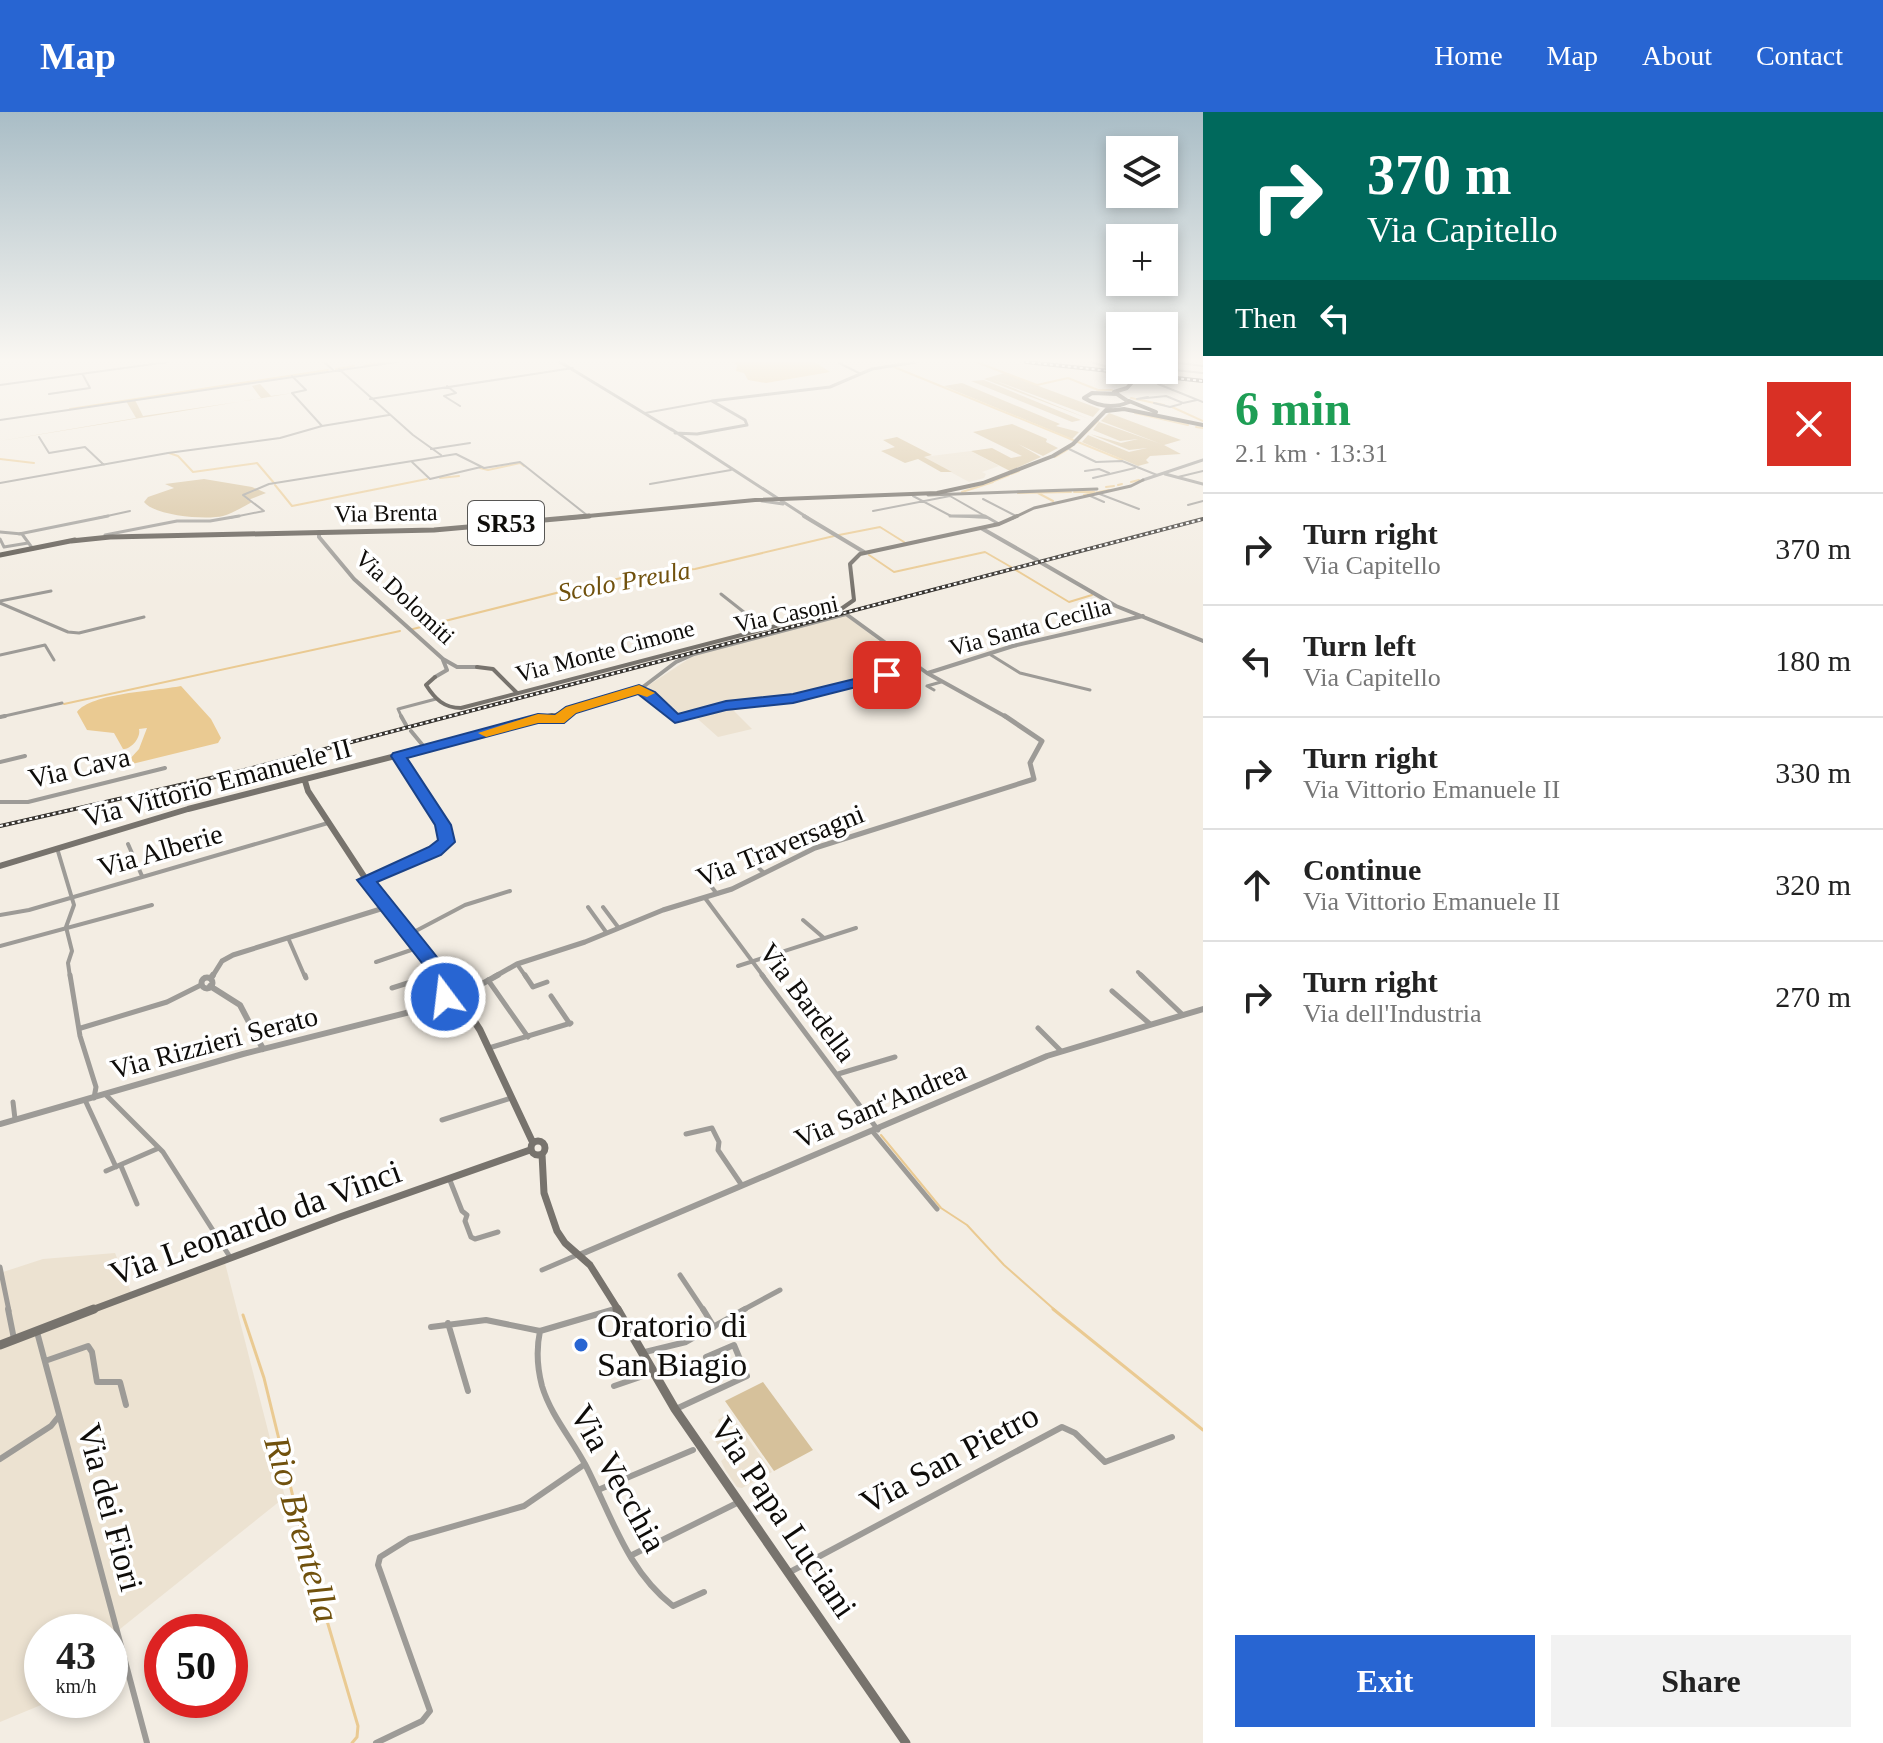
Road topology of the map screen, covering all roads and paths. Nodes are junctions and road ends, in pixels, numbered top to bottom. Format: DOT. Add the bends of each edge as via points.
graph roads {
  1 [pos="40,438"];
  2 [pos="279,438"];
  3 [pos="418,438"];
  4 [pos="685,438"];
  5 [pos="1078,438"];
  6 [pos="470,443"];
  7 [pos="1067,448"];
  8 [pos="431,449"];
  9 [pos="442,455"];
  10 [pos="1203,460"];
  11 [pos="412,462"];
  12 [pos="104,465"];
  13 [pos="1093,466"];
  14 [pos="481,467"];
  15 [pos="1138,468"];
  16 [pos="1099,469"];
  17 [pos="1132,469"];
  18 [pos="731,470"];
  19 [pos="1085,471"];
  20 [pos="1203,471"];
  21 [pos="1143,473"];
  22 [pos="1164,473"];
  23 [pos="1111,474"];
  24 [pos="1157,475"];
  25 [pos="1176,477"];
  26 [pos="1093,478"];
  27 [pos="1143,480"];
  28 [pos="0,483"];
  29 [pos="1202,483"];
  30 [pos="650,484"];
  31 [pos="962,492"];
  32 [pos="1096,493"];
  33 [pos="1087,495"];
  34 [pos="901,496"];
  35 [pos="913,496"];
  36 [pos="816,498"];
  37 [pos="983,499"];
  38 [pos="778,500"];
  39 [pos="923,501"];
  40 [pos="1203,501"];
  41 [pos="1104,502"];
  42 [pos="731,503"];
  43 [pos="1188,505"];
  44 [pos="1139,509"];
  45 [pos="130,511"];
  46 [pos="873,511"];
  47 [pos="588,516"];
  48 [pos="985,516"];
  49 [pos="1017,516"];
  50 [pos="999,524"];
  51 [pos="981,528"];
  52 [pos="0,532"];
  53 [pos="319,532"];
  54 [pos="19,534"];
  55 [pos="114,535"];
  56 [pos="0,539"];
  57 [pos="28,543"];
  58 [pos="2,547"];
  59 [pos="33,549"];
  60 [pos="864,552"];
  61 [pos="0,555"];
  62 [pos="51,591"];
  63 [pos="721,594"];
  64 [pos="0,602"];
  65 [pos="1143,616"];
  66 [pos="144,617"];
  67 [pos="764,628"];
  68 [pos="1203,641"];
  69 [pos="0,655"];
  70 [pos="991,655"];
  71 [pos="443,659"];
  72 [pos="54,660"];
  73 [pos="477,667"];
  74 [pos="927,673"];
  75 [pos="887,675"];
  76 [pos="435,677"];
  77 [pos="941,682"];
  78 [pos="639,689"];
  79 [pos="934,690"];
  80 [pos="1090,690"];
  81 [pos="517,693"];
  82 [pos="436,699"];
  83 [pos="62,703"];
  84 [pos="557,716"];
  85 [pos="0,717"];
  86 [pos="406,725"];
  87 [pos="411,731"];
  88 [pos="425,749"];
  89 [pos="25,756"];
  90 [pos="398,756"];
  91 [pos="0,762"];
  92 [pos="165,768"];
  93 [pos="305,781"];
  94 [pos="0,802"];
  95 [pos="330,822"];
  96 [pos="128,844"];
  97 [pos="57,848"];
  98 [pos="745,855"];
  99 [pos="0,866"];
  100 [pos="701,873"];
  101 [pos="765,874"];
  102 [pos="142,876"];
  103 [pos="366,880"];
  104 [pos="510,891"];
  105 [pos="717,894"];
  106 [pos="70,898"];
  107 [pos="705,898"];
  108 [pos="152,905"];
  109 [pos="387,907"];
  110 [pos="588,907"];
  111 [pos="603,907"];
  112 [pos="0,915"];
  113 [pos="803,920"];
  114 [pos="66,927"];
  115 [pos="618,927"];
  116 [pos="856,928"];
  117 [pos="606,932"];
  118 [pos="410,934"];
  119 [pos="824,938"];
  120 [pos="289,940"];
  121 [pos="0,946"];
  122 [pos="421,947"];
  123 [pos="376,962"];
  124 [pos="752,962"];
  125 [pos="517,964"];
  126 [pos="738,966"];
  127 [pos="440,972"];
  128 [pos="1138,972"];
  129 [pos="306,978"];
  130 [pos="488,978"];
  131 [pos="210,982"];
  132 [pos="547,982"];
  133 [pos="201,985"];
  134 [pos="392,988"];
  135 [pos="1112,991"];
  136 [pos="551,996"];
  137 [pos="453,997"];
  138 [pos="1203,1009"];
  139 [pos="1183,1015"];
  140 [pos="1150,1024"];
  141 [pos="81,1028"];
  142 [pos="1038,1028"];
  143 [pos="528,1037"];
  144 [pos="489,1048"];
  145 [pos="263,1049"];
  146 [pos="1061,1051"];
  147 [pos="895,1057"];
  148 [pos="838,1074"];
  149 [pos="106,1095"];
  150 [pos="94,1098"];
  151 [pos="511,1098"];
  152 [pos="85,1099"];
  153 [pos="13,1102"];
  154 [pos="442,1120"];
  155 [pos="15,1121"];
  156 [pos="0,1124"];
  157 [pos="876,1131"];
  158 [pos="686,1134"];
  159 [pos="531,1147"];
  160 [pos="159,1148"];
  161 [pos="119,1166"];
  162 [pos="106,1171"];
  163 [pos="449,1178"];
  164 [pos="741,1184"];
  165 [pos="137,1204"];
  166 [pos="937,1209"];
  167 [pos="498,1232"];
  168 [pos="579,1255"];
  169 [pos="230,1258"];
  170 [pos="0,1267"];
  171 [pos="542,1270"];
  172 [pos="680,1275"];
  173 [pos="780,1290"];
  174 [pos="616,1309"];
  175 [pos="448,1323"];
  176 [pos="431,1327"];
  177 [pos="714,1327"];
  178 [pos="37,1331"];
  179 [pos="540,1331"];
  180 [pos="14,1339"];
  181 [pos="0,1345"];
  182 [pos="640,1353"];
  183 [pos="706,1357"];
  184 [pos="45,1361"];
  185 [pos="652,1373"];
  186 [pos="614,1386"];
  187 [pos="468,1391"];
  188 [pos="126,1405"];
  189 [pos="675,1409"];
  190 [pos="59,1416"];
  191 [pos="1172,1437"];
  192 [pos="693,1450"];
  193 [pos="0,1459"];
  194 [pos="585,1464"];
  195 [pos="598,1490"];
  196 [pos="740,1502"];
  197 [pos="630,1556"];
  198 [pos="788,1573"];
  199 [pos="704,1592"];
  200 [pos="147,1743"];
  201 [pos="376,1743"];
  202 [pos="906,1743"];
  1 -- 12 [label="street" via="49,453 85,447"];
  2 -- 12 [label="street"];
  3 -- 8 [label="street"];
  4 -- 18 [label="street"];
  5 -- 7 [label="main road, SR53"];
  6 -- 8 [label="street"];
  7 -- 15 [label="street" via="1096,462 1120,461"];
  7 -- 31 [label="main road, SR53"];
  8 -- 9 [label="street"];
  9 -- 11 [label="street"];
  9 -- 14 [label="street" via="467,456"];
  10 -- 22 [label="street, Via Brenta"];
  11 -- 14 [label="street" via="430,479"];
  11 -- 55 [label="street" via="257,487 243,495 264,511"];
  12 -- 28 [label="street"];
  13 -- 16 [label="street"];
  14 -- 47 [label="street" via="520,462"];
  15 -- 17 [label="street"];
  15 -- 24 [label="street"];
  16 -- 19 [label="street"];
  16 -- 23 [label="street"];
  17 -- 21 [label="street"];
  17 -- 23 [label="street"];
  18 -- 30 [label="street"];
  18 -- 38 [label="street"];
  20 -- 25 [label="street"];
  22 -- 24 [label="street, Via Brenta"];
  22 -- 25 [label="street"];
  23 -- 26 [label="street"];
  24 -- 27 [label="street, Via Brenta"];
  25 -- 29 [label="street"];
  27 -- 31 [label="main road, Via Brenta" via="1087,490"];
  27 -- 32 [label="main road"];
  31 -- 34 [label="main road, SR53"];
  31 -- 35 [label="main road, Via Brenta"];
  32 -- 33 [label="main road"];
  32 -- 44 [label="street"];
  33 -- 41 [label="street"];
  33 -- 49 [label="main road"];
  34 -- 35 [label="main road, Via Brenta"];
  34 -- 36 [label="main road, Via Brenta / SR53"];
  35 -- 39 [label="street"];
  36 -- 38 [label="main road, Via Brenta / SR53"];
  36 -- 38 [label="main road, Via Brenta / SR53"];
  37 -- 49 [label="street"];
  38 -- 42 [label="main road, Via Brenta / SR53"];
  38 -- 42 [label="main road, Via Brenta / SR53"];
  38 -- 60 [label="street"];
  39 -- 46 [label="street"];
  39 -- 48 [label="street" via="951,516"];
  39 -- 48 [label="street" via="950,496"];
  40 -- 43 [label="street"];
  42 -- 47 [label="main road, Via Brenta / SR53"];
  45 -- 54 [label="street"];
  47 -- 53 [label="main road, Via Brenta / SR53" via="446,529"];
  48 -- 50 [label="street"];
  49 -- 50 [label="main road"];
  50 -- 51 [label="main road"];
  51 -- 60 [label="main road"];
  51 -- 65 [label="street"];
  52 -- 54 [label="street"];
  53 -- 55 [label="main road, Via Brenta / SR53"];
  53 -- 71 [label="street, Via Dolomiti" via="354,579"];
  54 -- 57 [label="street"];
  55 -- 59 [label="main road, SR53"];
  56 -- 58 [label="street"];
  57 -- 58 [label="street"];
  57 -- 59 [label="street"];
  59 -- 61 [label="main road, SR53"];
  60 -- 67 [label="main road, Via Monte Cimone" via="850,564 854,600 841,609"];
  62 -- 64 [label="street"];
  63 -- 67 [label="street"];
  64 -- 66 [label="street" via="68,632"];
  65 -- 68 [label="street"];
  65 -- 70 [label="street, Via Santa Cecilia"];
  67 -- 81 [label="main road, Via Monte Cimone"];
  69 -- 72 [label="street" via="45,645"];
  70 -- 74 [label="street, Via Santa Cecilia"];
  70 -- 80 [label="street" via="1020,673"];
  71 -- 73 [label="street, Via Dolomiti" via="459,668"];
  71 -- 76 [label="street" via="447,670"];
  73 -- 81 [label="main road, Via Dolomiti" via="493,669"];
  74 -- 77 [label="street, Via Traversagni"];
  74 -- 78 [label="street, Via Casoni" via="846,614 684,657"];
  75 -- 78 [label="street" via="675,719"];
  76 -- 82 [label="main road" via="426,686"];
  77 -- 79 [label="street" via="927,686"];
  77 -- 101 [label="street, Via Traversagni" via="1042,740 1029,761 1035,778 815,848"];
  78 -- 84 [label="street"];
  81 -- 82 [label="main road, Via Monte Cimone" via="461,708 445,707"];
  82 -- 86 [label="street" via="398,709"];
  83 -- 85 [label="street"];
  84 -- 88 [label="main road, Via Vittorio Emanuele II"];
  87 -- 88 [label="street"];
  88 -- 90 [label="main road, Via Vittorio Emanuele II"];
  89 -- 91 [label="street"];
  90 -- 93 [label="main road, Via Vittorio Emanuele II"];
  90 -- 103 [label="street" via="443,825 447,842"];
  92 -- 94 [label="street, Via Cava" via="28,802"];
  93 -- 95 [label="main road"];
  93 -- 97 [label="main road, Via Vittorio Emanuele II"];
  95 -- 102 [label="street, Via Alberie"];
  95 -- 103 [label="main road"];
  96 -- 102 [label="street"];
  97 -- 99 [label="main road, Via Vittorio Emanuele II"];
  97 -- 106 [label="street"];
  98 -- 101 [label="street"];
  100 -- 105 [label="street"];
  101 -- 105 [label="street, Via Traversagni"];
  102 -- 106 [label="street, Via Alberie"];
  103 -- 109 [label="main road"];
  104 -- 118 [label="street" via="465,905"];
  105 -- 107 [label="street, Via Traversagni"];
  106 -- 112 [label="street, Via Alberie"];
  106 -- 114 [label="street" via="74,905"];
  107 -- 115 [label="street, Via Traversagni"];
  107 -- 124 [label="street, Via Bardella"];
  108 -- 114 [label="street"];
  109 -- 118 [label="main road"];
  109 -- 120 [label="street"];
  110 -- 117 [label="street"];
  111 -- 115 [label="street"];
  113 -- 119 [label="street"];
  114 -- 121 [label="street"];
  114 -- 141 [label="street" via="72,951 69,975"];
  115 -- 117 [label="street, Via Traversagni"];
  116 -- 119 [label="street"];
  117 -- 125 [label="street, Via Traversagni"];
  118 -- 122 [label="main road"];
  119 -- 124 [label="street"];
  120 -- 129 [label="street"];
  120 -- 131 [label="street" via="233,955 222,961"];
  122 -- 123 [label="street"];
  122 -- 127 [label="main road"];
  124 -- 126 [label="street"];
  124 -- 148 [label="street, Via Bardella"];
  125 -- 130 [label="street, Via Traversagni"];
  125 -- 132 [label="street" via="533,987"];
  127 -- 134 [label="street"];
  127 -- 137 [label="main road"];
  128 -- 139 [label="street"];
  130 -- 137 [label="street, Via Traversagni"];
  130 -- 143 [label="street"];
  131 -- 133 [label="street"];
  131 -- 145 [label="street" via="240,1005"];
  133 -- 141 [label="street" via="167,1002"];
  135 -- 140 [label="street"];
  136 -- 143 [label="street" via="570,1024"];
  137 -- 144 [label="main road" via="465,1007"];
  137 -- 145 [label="street, Via Rizzieri Serato"];
  138 -- 139 [label="street, Via Sant'Andrea"];
  139 -- 140 [label="street, Via Sant'Andrea"];
  140 -- 146 [label="street, Via Sant'Andrea"];
  141 -- 150 [label="street"];
  142 -- 146 [label="street"];
  143 -- 144 [label="street"];
  144 -- 151 [label="main road"];
  145 -- 149 [label="street, Via Rizzieri Serato"];
  146 -- 157 [label="street, Via Sant'Andrea"];
  147 -- 148 [label="street"];
  148 -- 157 [label="street, Via Bardella"];
  149 -- 150 [label="street, Via Rizzieri Serato"];
  149 -- 160 [label="street"];
  150 -- 152 [label="street, Via Rizzieri Serato"];
  151 -- 154 [label="street"];
  151 -- 159 [label="main road"];
  152 -- 155 [label="street, Via Rizzieri Serato"];
  152 -- 161 [label="street"];
  153 -- 155 [label="street"];
  155 -- 156 [label="street, Via Rizzieri Serato"];
  157 -- 164 [label="street, Via Sant'Andrea"];
  157 -- 166 [label="street, Via Bardella"];
  158 -- 164 [label="street" via="712,1128 718,1150"];
  159 -- 163 [label="main road, Via Leonardo da Vinci"];
  159 -- 168 [label="main road, Via Papa Luciani" via="542,1154 539,1164 551,1218 565,1246"];
  160 -- 161 [label="street"];
  160 -- 169 [label="street"];
  161 -- 162 [label="street"];
  161 -- 165 [label="street"];
  163 -- 167 [label="street" via="471,1237"];
  163 -- 169 [label="main road, Via Leonardo da Vinci"];
  164 -- 168 [label="street, Via Sant'Andrea"];
  168 -- 171 [label="street"];
  168 -- 174 [label="main road, Via Papa Luciani" via="594,1269"];
  169 -- 178 [label="main road, Via Leonardo da Vinci"];
  170 -- 180 [label="street"];
  172 -- 177 [label="street"];
  173 -- 177 [label="street"];
  174 -- 179 [label="street"];
  174 -- 182 [label="main road, Via Papa Luciani"];
  175 -- 176 [label="street"];
  175 -- 179 [label="street" via="485,1318"];
  175 -- 187 [label="street"];
  177 -- 182 [label="street" via="686,1342"];
  178 -- 180 [label="main road, Via Leonardo da Vinci"];
  178 -- 184 [label="street, Via dei Fiori"];
  179 -- 194 [label="street, Via Vecchia" via="537,1364 548,1404"];
  180 -- 181 [label="main road, Via Leonardo da Vinci"];
  182 -- 185 [label="main road, Via Papa Luciani"];
  183 -- 189 [label="street" via="734,1345 747,1376"];
  184 -- 188 [label="street" via="88,1346 97,1382 120,1382"];
  184 -- 190 [label="street, Via dei Fiori"];
  185 -- 186 [label="street"];
  185 -- 189 [label="main road, Via Papa Luciani"];
  189 -- 196 [label="main road, Via Papa Luciani"];
  190 -- 193 [label="street"];
  190 -- 200 [label="street, Via dei Fiori"];
  191 -- 198 [label="street, Via San Pietro" via="1105,1462 1072,1429 1062,1427"];
  192 -- 195 [label="street"];
  194 -- 195 [label="street, Via Vecchia"];
  194 -- 201 [label="street" via="525,1505 451,1524 380,1557 378,1565 430,1711 422,1721"];
  195 -- 197 [label="street, Via Vecchia"];
  196 -- 197 [label="street"];
  196 -- 198 [label="main road, Via Papa Luciani"];
  197 -- 199 [label="street, Via Vecchia" via="673,1606"];
  198 -- 202 [label="main road, Via Papa Luciani"];
}
